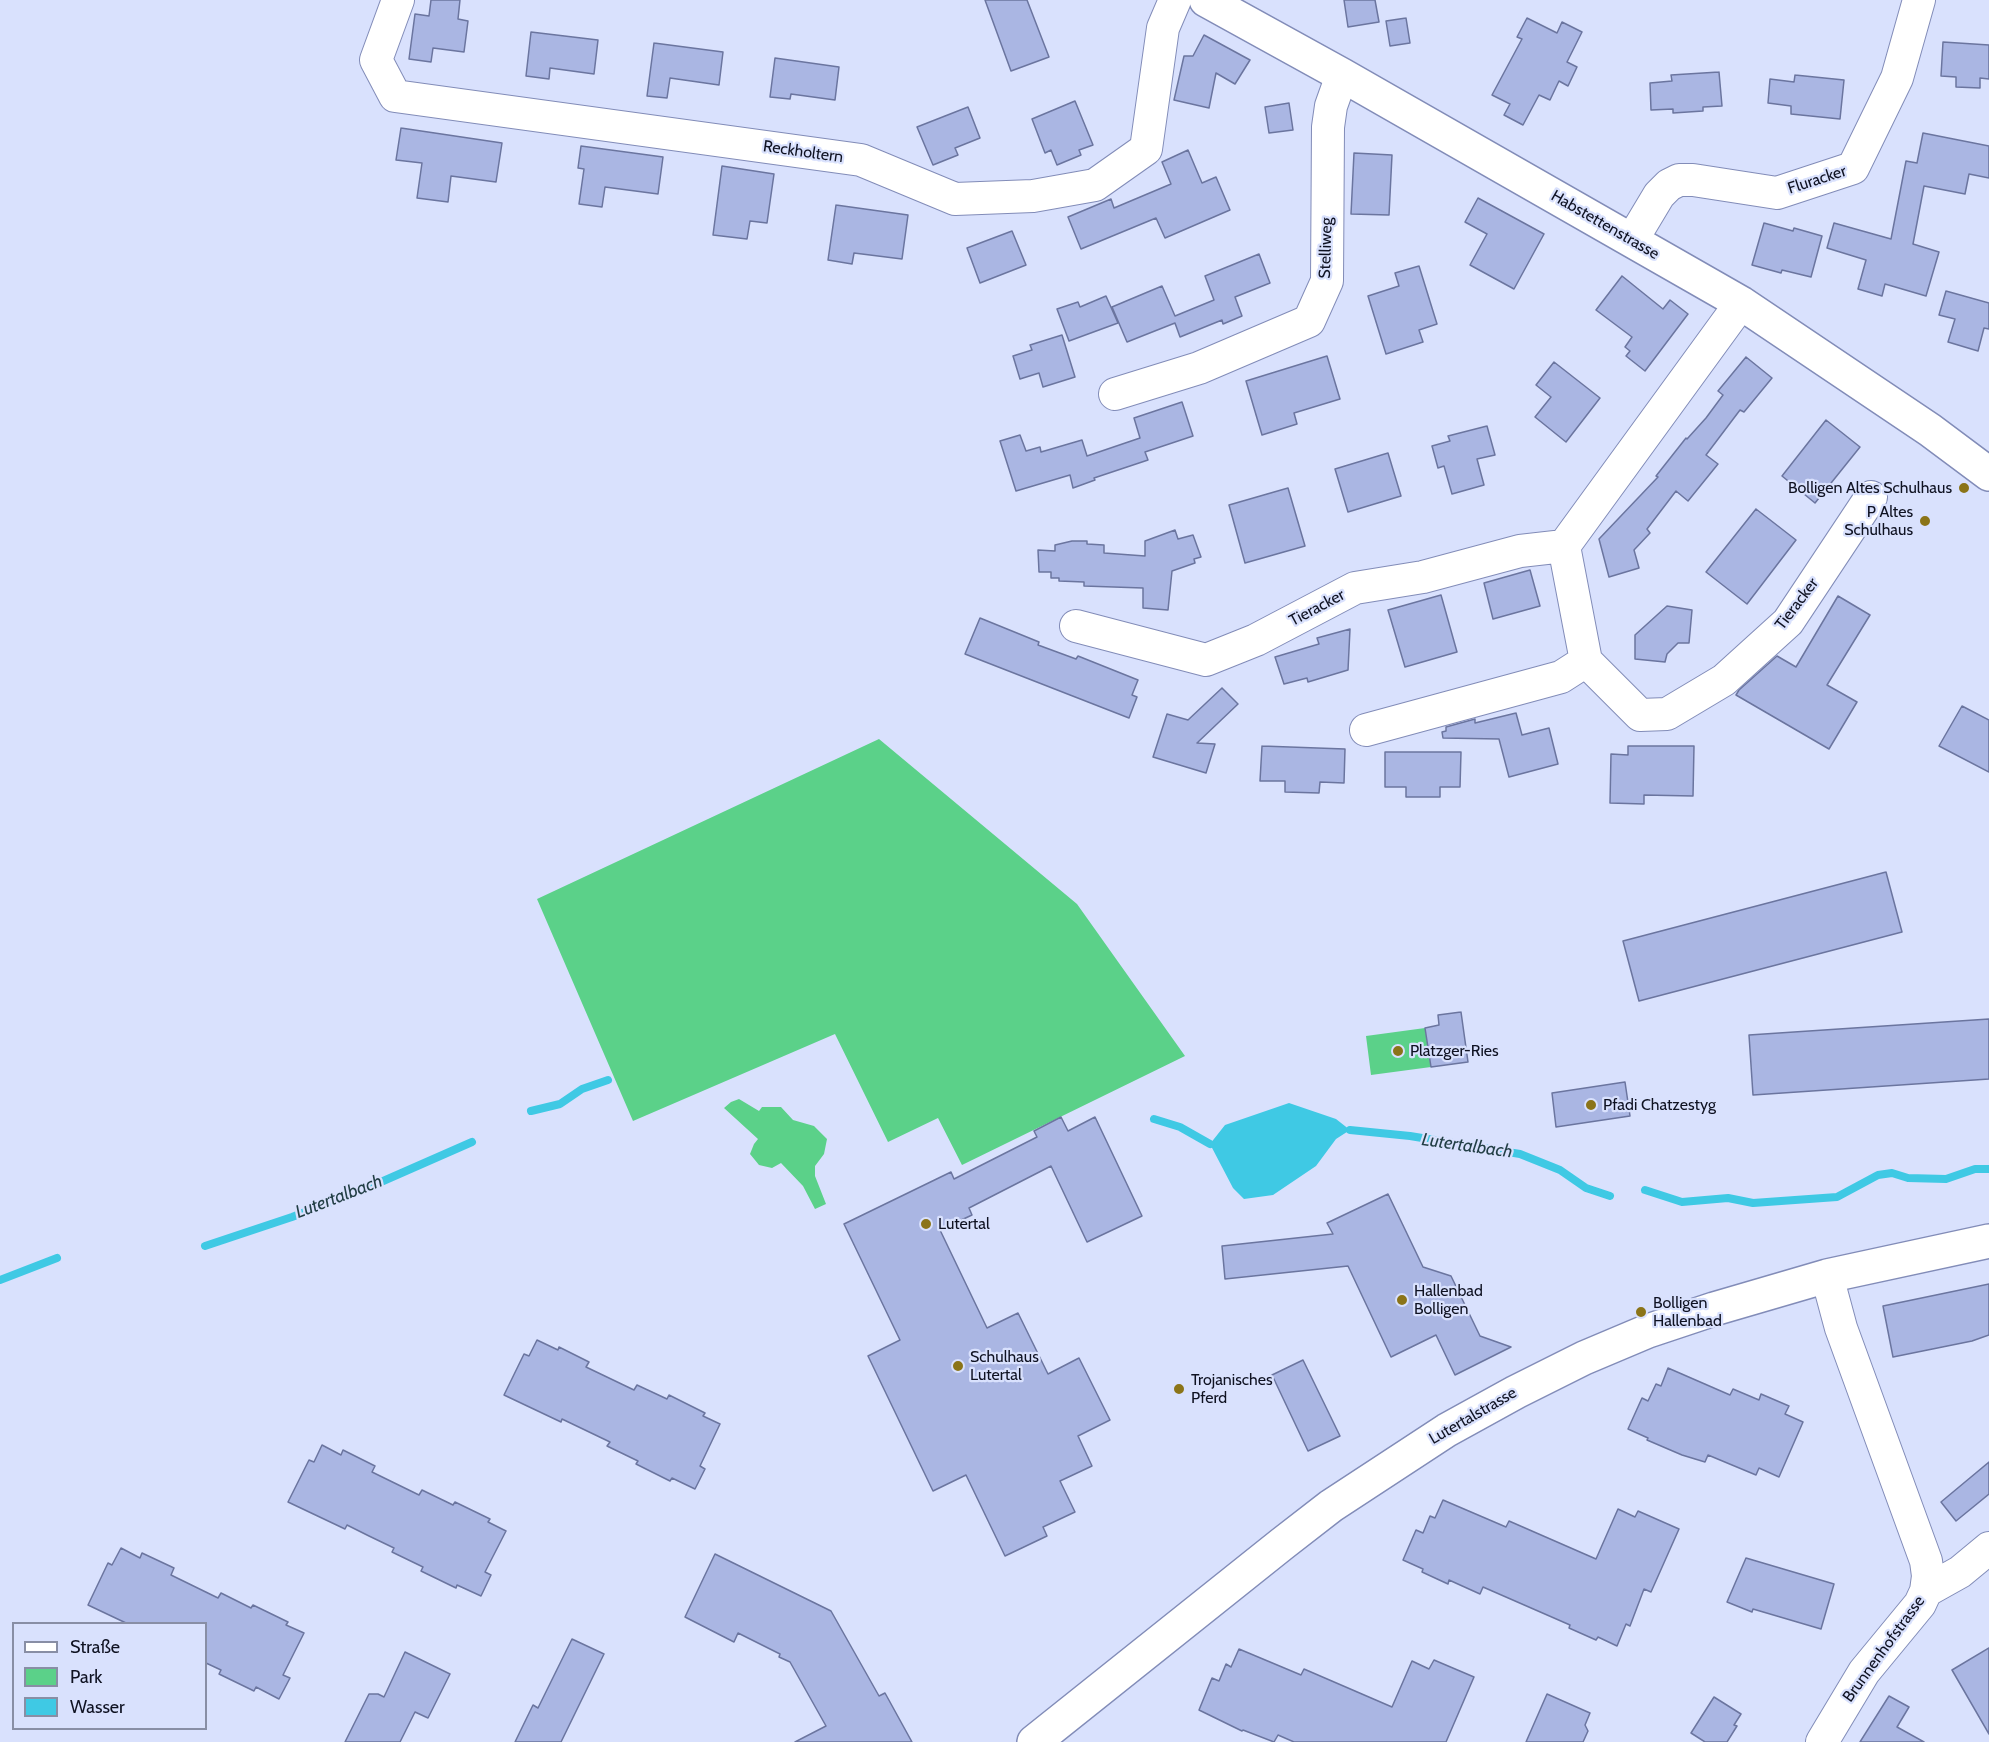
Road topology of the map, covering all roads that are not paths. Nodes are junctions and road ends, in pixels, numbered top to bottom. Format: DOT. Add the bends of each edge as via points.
graph roads {
  1 [pos="398,0"];
  2 [pos="1175,0"];
  3 [pos="1206,0"];
  4 [pos="1919,0"];
  5 [pos="1342,75"];
  6 [pos="1632,240"];
  7 [pos="1741,303"];
  8 [pos="1115,394"];
  9 [pos="1989,474"];
  10 [pos="1871,497"];
  11 [pos="1564,546"];
  12 [pos="1076,626"];
  13 [pos="1587,661"];
  14 [pos="1366,730"];
  15 [pos="1989,1241"];
  16 [pos="1827,1276"];
  17 [pos="1989,1548"];
  18 [pos="1926,1591"];
  19 [pos="1034,1742"];
  20 [pos="1822,1742"];
  1 -- 2 [label="street, Reckholtern" via="376,60 395,96 861,160 955,199 1033,196 1095,185 1146,149 1163,28"];
  3 -- 5 [label="street, Habstettenstrasse"];
  4 -- 6 [label="street, Fluracker" via="1897,78 1853,168 1777,193 1679,180 1659,195"];
  5 -- 6 [label="street, Habstettenstrasse"];
  5 -- 8 [label="street, Stelliweg" via="1328,127 1327,281 1309,321 1199,368"];
  6 -- 7 [label="street, Habstettenstrasse"];
  7 -- 9 [label="street, Habstettenstrasse"];
  7 -- 11 [label="street"];
  10 -- 13 [label="street, Tieracker" via="1788,622 1724,680 1667,714 1640,715"];
  11 -- 12 [label="street, Tieracker" via="1520,551 1422,577 1355,588 1256,640 1206,660"];
  11 -- 13 [label="street"];
  13 -- 14 [label="street" via="1561,677"];
  15 -- 16 [label="street, Lutertalstrasse"];
  16 -- 18 [label="street" via="1841,1328 1926,1561"];
  16 -- 19 [label="street, Lutertalstrasse" via="1648,1331 1584,1358 1447,1430 1331,1506"];
  17 -- 18 [label="street, Brunnenhofstrasse" via="1960,1572"];
  18 -- 20 [label="street, Brunnenhofstrasse" via="1914,1612 1864,1672"];
}
